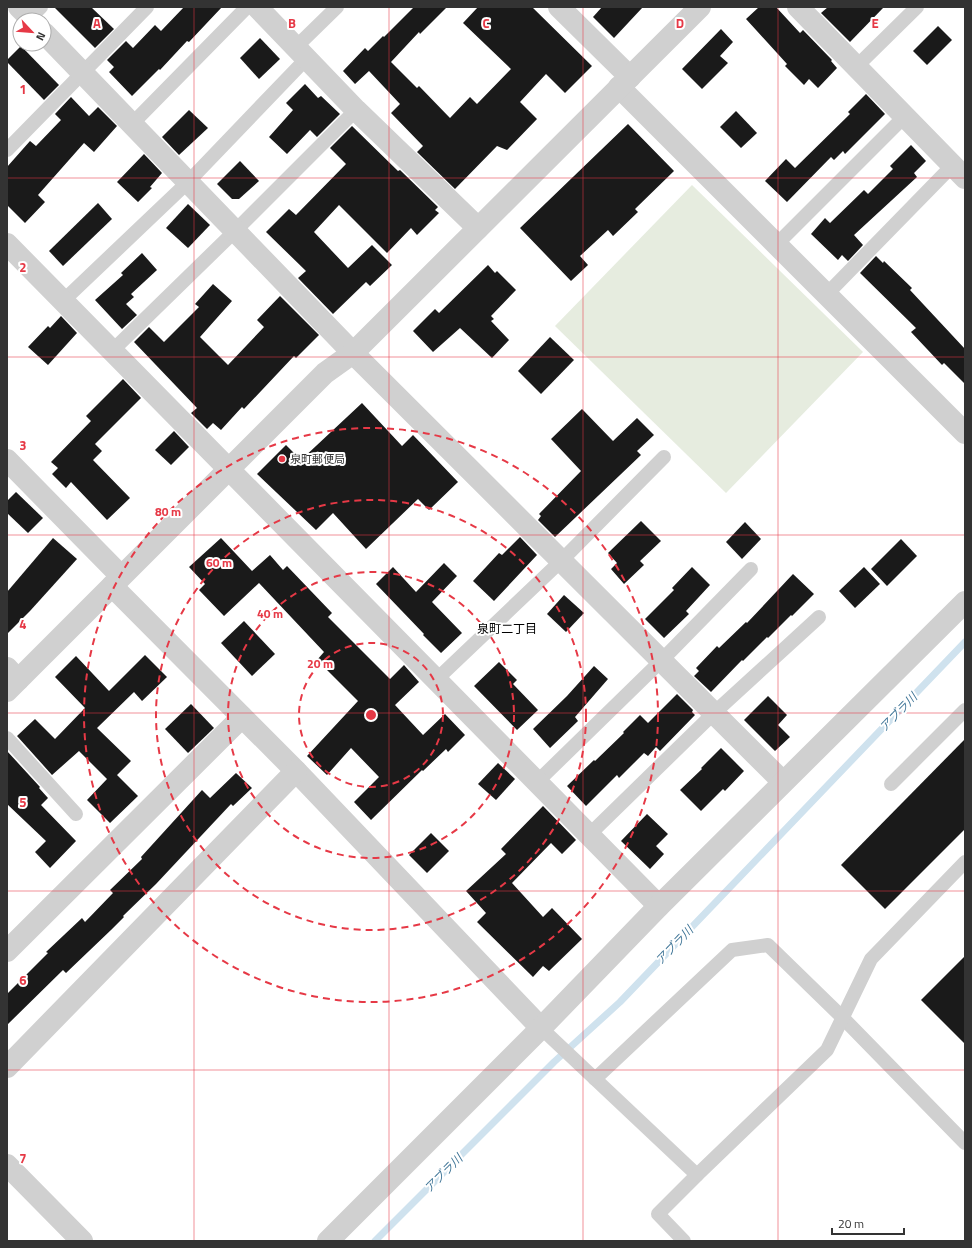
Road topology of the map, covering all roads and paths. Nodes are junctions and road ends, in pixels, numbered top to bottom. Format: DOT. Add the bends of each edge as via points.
graph roads {
  1 [pos="147,7"];
  2 [pos="246,7"];
  3 [pos="257,7"];
  4 [pos="337,7"];
  5 [pos="560,7"];
  6 [pos="700,7"];
  7 [pos="798,7"];
  8 [pos="917,7"];
  9 [pos="52,39"];
  10 [pos="301,53"];
  11 [pos="857,66"];
  12 [pos="82,73"];
  13 [pos="625,82"];
  14 [pos="356,110"];
  15 [pos="905,116"];
  16 [pos="132,124"];
  17 [pos="7,150"];
  18 [pos="959,171"];
  19 [pos="188,182"];
  20 [pos="478,228"];
  21 [pos="236,231"];
  22 [pos="777,244"];
  23 [pos="8,247"];
  24 [pos="827,294"];
  25 [pos="63,301"];
  26 [pos="112,351"];
  27 [pos="352,353"];
  28 [pos="965,432"];
  29 [pos="664,457"];
  30 [pos="7,460"];
  31 [pos="229,469"];
  32 [pos="561,561"];
  33 [pos="751,569"];
  34 [pos="116,581"];
  35 [pos="965,602"];
  36 [pos="819,616"];
  37 [pos="661,661"];
  38 [pos="11,679"];
  39 [pos="436,680"];
  40 [pos="965,710"];
  41 [pos="714,714"];
  42 [pos="242,717"];
  43 [pos="7,738"];
  44 [pos="296,772"];
  45 [pos="537,782"];
  46 [pos="783,782"];
  47 [pos="891,784"];
  48 [pos="76,814"];
  49 [pos="589,835"];
  50 [pos="965,862"];
  51 [pos="659,906"];
  52 [pos="7,951"];
  53 [pos="842,1018"];
  54 [pos="541,1028"];
  55 [pos="7,1067"];
  56 [pos="595,1079"];
  57 [pos="965,1143"];
  58 [pos="7,1165"];
  59 [pos="697,1175"];
  60 [pos="82,1241"];
  61 [pos="328,1241"];
  62 [pos="684,1241"];
  1 -- 12 [label="lane"];
  2 -- 16 [label="lane"];
  3 -- 10 [label="street"];
  4 -- 10 [label="lane"];
  5 -- 13 [label="street"];
  6 -- 13 [label="street"];
  7 -- 11 [label="street"];
  8 -- 11 [label="lane"];
  9 -- 12 [label="street"];
  10 -- 14 [label="street"];
  10 -- 19 [label="lane"];
  11 -- 15 [label="street"];
  12 -- 16 [label="street"];
  12 -- 17 [label="lane"];
  13 -- 20 [label="street"];
  13 -- 22 [label="street"];
  14 -- 20 [label="street"];
  14 -- 21 [label="lane"];
  15 -- 18 [label="street"];
  15 -- 22 [label="lane"];
  16 -- 19 [label="street"];
  18 -- 24 [label="lane"];
  19 -- 21 [label="street"];
  19 -- 25 [label="lane"];
  20 -- 27 [label="street"];
  21 -- 26 [label="lane"];
  21 -- 27 [label="street"];
  22 -- 24 [label="street"];
  23 -- 25 [label="street"];
  24 -- 28 [label="street"];
  25 -- 26 [label="street"];
  26 -- 31 [label="street"];
  27 -- 31 [label="street" via="326,373"];
  27 -- 32 [label="street"];
  29 -- 32 [label="lane"];
  30 -- 34 [label="street"];
  31 -- 34 [label="street"];
  31 -- 39 [label="street"];
  32 -- 37 [label="street"];
  32 -- 39 [label="lane"];
  33 -- 37 [label="lane"];
  34 -- 38 [label="street"];
  34 -- 42 [label="street"];
  35 -- 46 [label="street"];
  36 -- 41 [label="lane"];
  37 -- 41 [label="street"];
  37 -- 45 [label="lane"];
  39 -- 45 [label="street"];
  40 -- 47 [label="lane"];
  41 -- 46 [label="street"];
  41 -- 49 [label="lane"];
  42 -- 44 [label="street"];
  42 -- 52 [label="street"];
  43 -- 48 [label="lane"];
  44 -- 54 [label="street"];
  44 -- 55 [label="street"];
  45 -- 49 [label="street"];
  46 -- 51 [label="street"];
  49 -- 51 [label="street"];
  50 -- 53 [label="lane" via="871,959"];
  51 -- 54 [label="street"];
  53 -- 56 [label="lane" via="768,945 732,950"];
  53 -- 57 [label="lane"];
  53 -- 59 [label="lane" via="827,1050"];
  54 -- 56 [label="lane"];
  54 -- 61 [label="street"];
  56 -- 59 [label="lane"];
  58 -- 60 [label="street"];
  59 -- 62 [label="lane" via="658,1214"];
}
